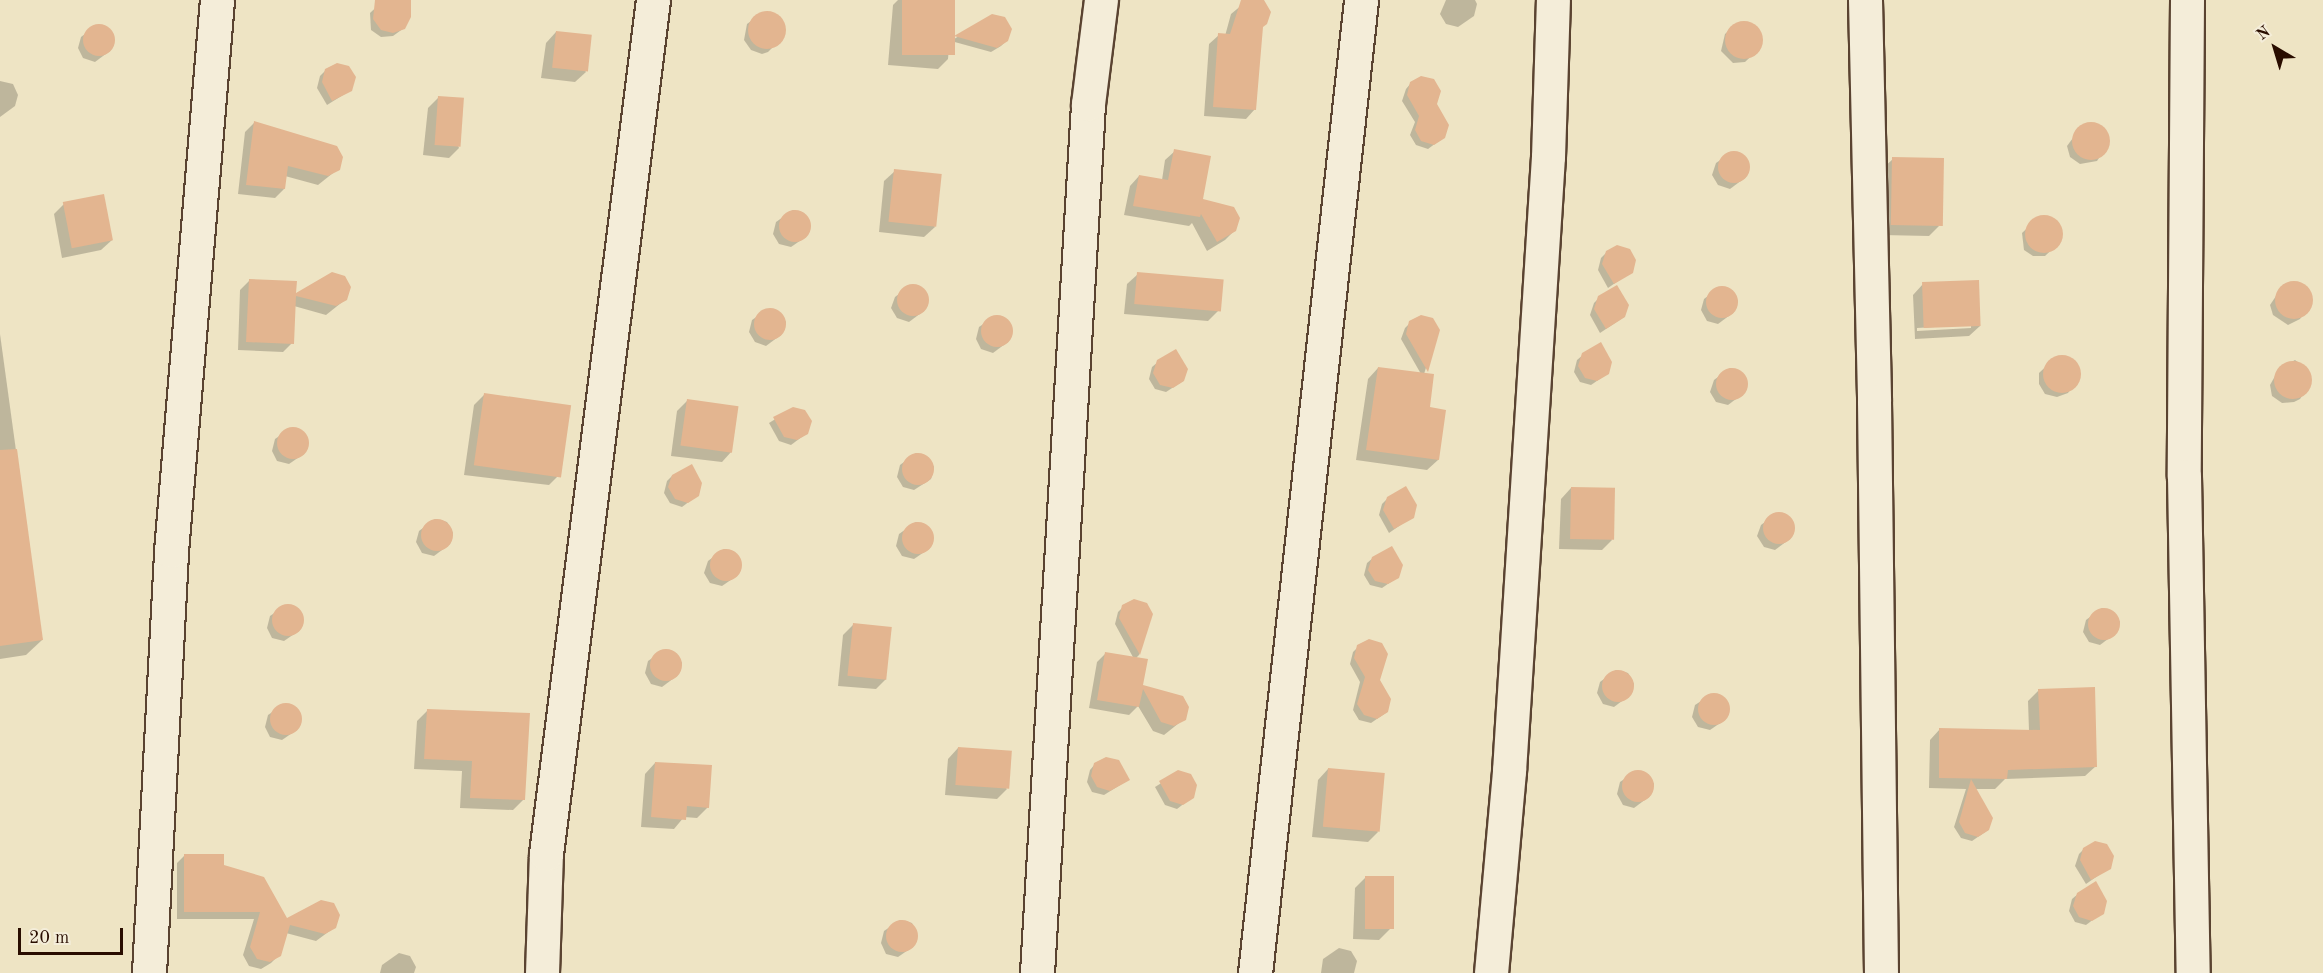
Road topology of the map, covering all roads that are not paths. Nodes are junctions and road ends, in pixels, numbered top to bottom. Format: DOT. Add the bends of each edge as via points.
graph roads {
  1 [pos="218,0"];
  2 [pos="653,0"];
  3 [pos="1101,0"];
  4 [pos="1361,0"];
  5 [pos="1553,0"];
  6 [pos="1865,0"];
  7 [pos="2187,0"];
  8 [pos="149,973"];
  9 [pos="542,973"];
  10 [pos="1037,973"];
  11 [pos="1255,973"];
  12 [pos="1491,973"];
  13 [pos="1881,973"];
  14 [pos="2193,973"];
  1 -- 8 [label="street" via="171,550"];
  2 -- 9 [label="street" via="546,854"];
  3 -- 10 [label="street" via="1088,104"];
  4 -- 11 [label="street"];
  5 -- 12 [label="street" via="1548,157"];
  6 -- 13 [label="street"];
  7 -- 14 [label="street" via="2184,476"];
}
